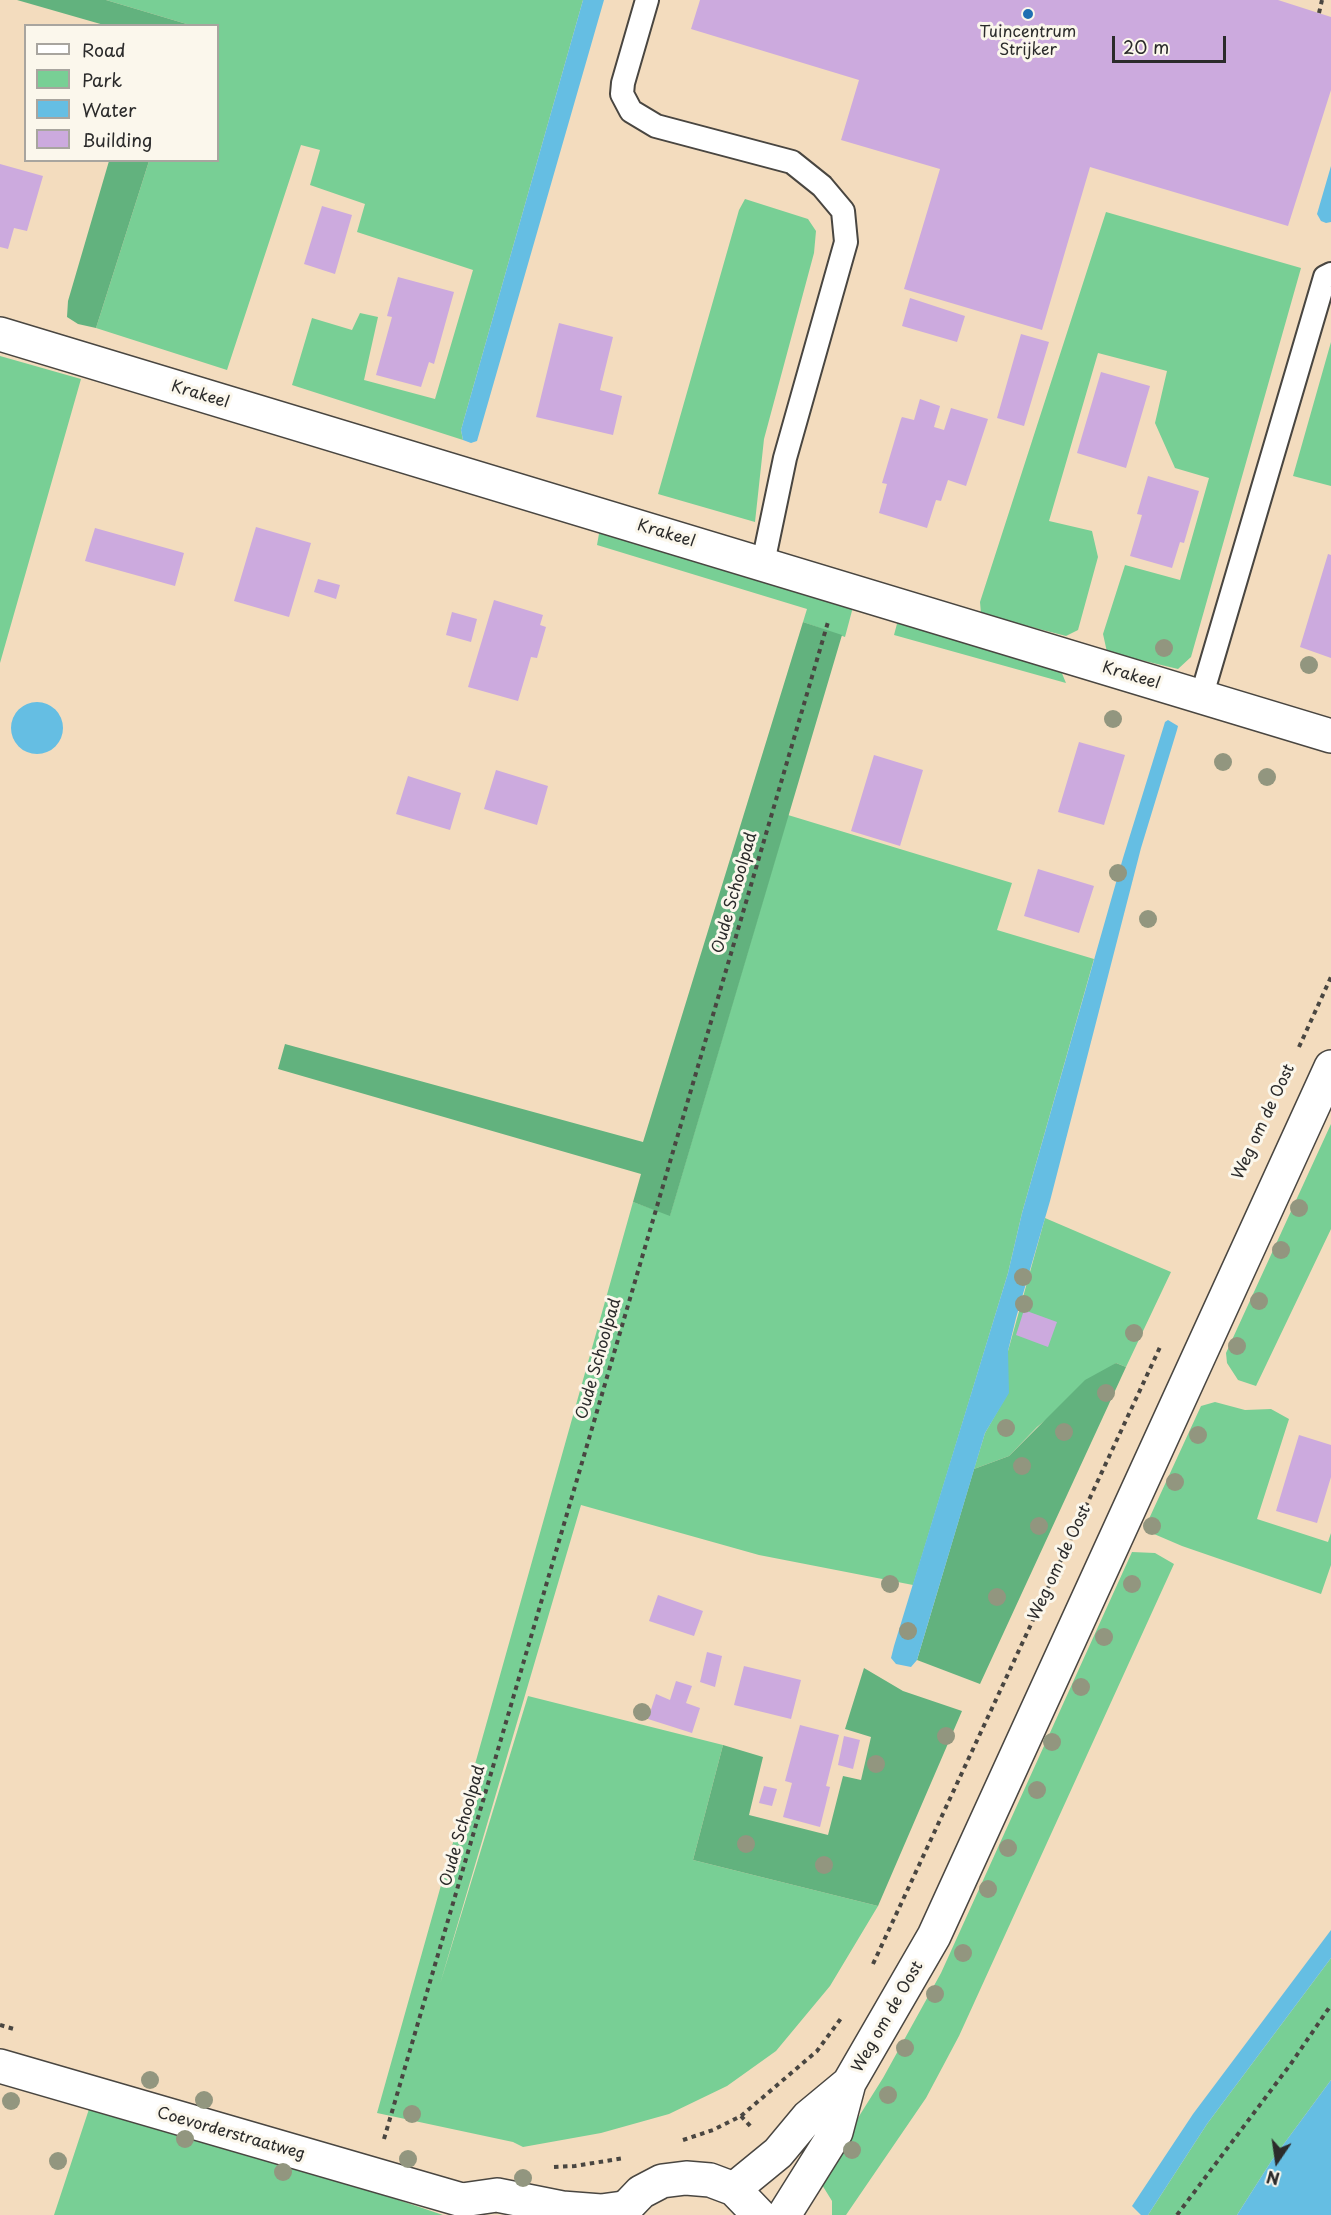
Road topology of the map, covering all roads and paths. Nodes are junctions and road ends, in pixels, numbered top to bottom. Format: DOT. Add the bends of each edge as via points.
graph roads {
  1 [pos="647,0"];
  2 [pos="1322,0"];
  3 [pos="1319,13"];
  4 [pos="1331,274"];
  5 [pos="0,334"];
  6 [pos="763,563"];
  7 [pos="838,587"];
  8 [pos="1202,698"];
  9 [pos="1331,736"];
  10 [pos="1331,977"];
  11 [pos="1295,1056"];
  12 [pos="1331,1067"];
  13 [pos="1165,1336"];
  14 [pos="869,1973"];
  15 [pos="1331,2005"];
  16 [pos="848,2008"];
  17 [pos="0,2066"];
  18 [pos="849,2083"];
  19 [pos="741,2116"];
  20 [pos="384,2139"];
  21 [pos="734,2189"];
  22 [pos="472,2207"];
  23 [pos="621,2212"];
  24 [pos="759,2215"];
  25 [pos="784,2215"];
  26 [pos="1177,2215"];
  1 -- 6 [label="lane" via="622,83 622,94 632,111 656,126 792,162 822,186 843,211 846,242 785,458"];
  2 -- 3 [label="path"];
  4 -- 8 [label="lane" via="1325,277"];
  5 -- 6 [label="street, Krakeel"];
  6 -- 7 [label="street, Krakeel"];
  7 -- 8 [label="street, Krakeel"];
  7 -- 20 [label="path, Oude Schoolpad"];
  8 -- 9 [label="street, Krakeel"];
  10 -- 11 [label="path, Weg om de Oost"];
  12 -- 18 [label="street, Weg om de Oost" via="934,1936"];
  13 -- 14 [label="path, Weg om de Oost"];
  15 -- 26 [label="path"];
  16 -- 19 [label="path" via="817,2051"];
  17 -- 22 [label="street, Coevorderstraatweg"];
  18 -- 21 [label="street, Weg om de Oost" via="808,2117 778,2153"];
  18 -- 25 [label="street, Weg om de Oost" via="836,2132"];
  21 -- 23 [label="street" via="710,2180 663,2181 641,2192"];
  21 -- 24 [label="street"];
  22 -- 23 [label="street, Coevorderstraatweg" via="497,2195 562,2208"];
}
